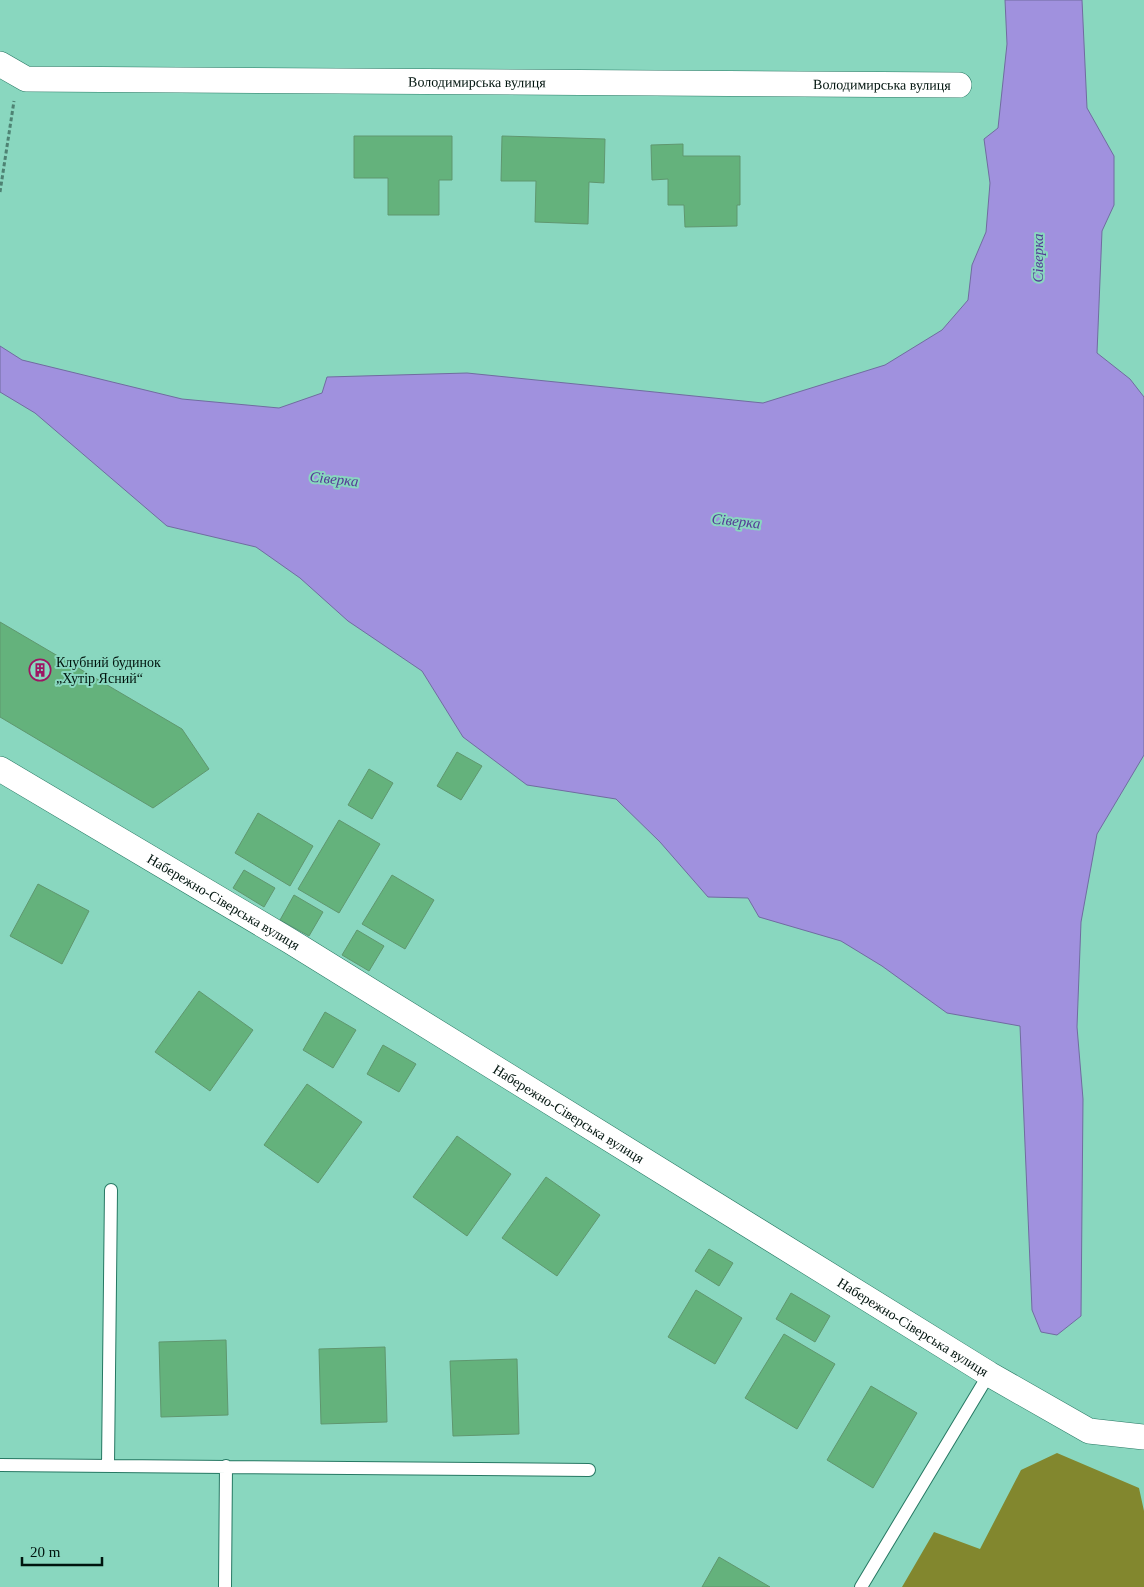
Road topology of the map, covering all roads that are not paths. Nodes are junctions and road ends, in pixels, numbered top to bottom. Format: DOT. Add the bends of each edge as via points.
graph roads {
  1 [pos="9,69"];
  2 [pos="958,85"];
  3 [pos="0,769"];
  4 [pos="110,1190"];
  5 [pos="989,1374"];
  6 [pos="1144,1437"];
  7 [pos="0,1464"];
  8 [pos="108,1465"];
  9 [pos="226,1466"];
  10 [pos="589,1470"];
  11 [pos="225,1587"];
  12 [pos="861,1587"];
  1 -- 2 [label="street, Володимирська вулиця" via="26,79"];
  3 -- 5 [label="street, Набережно-Сіверська вулиця" via="290,941"];
  4 -- 8 [label="lane"];
  5 -- 6 [label="street, Набережно-Сіверська вулиця" via="1089,1431"];
  5 -- 12 [label="lane"];
  7 -- 8 [label="lane"];
  8 -- 9 [label="lane"];
  9 -- 10 [label="lane"];
  9 -- 11 [label="lane"];
}
